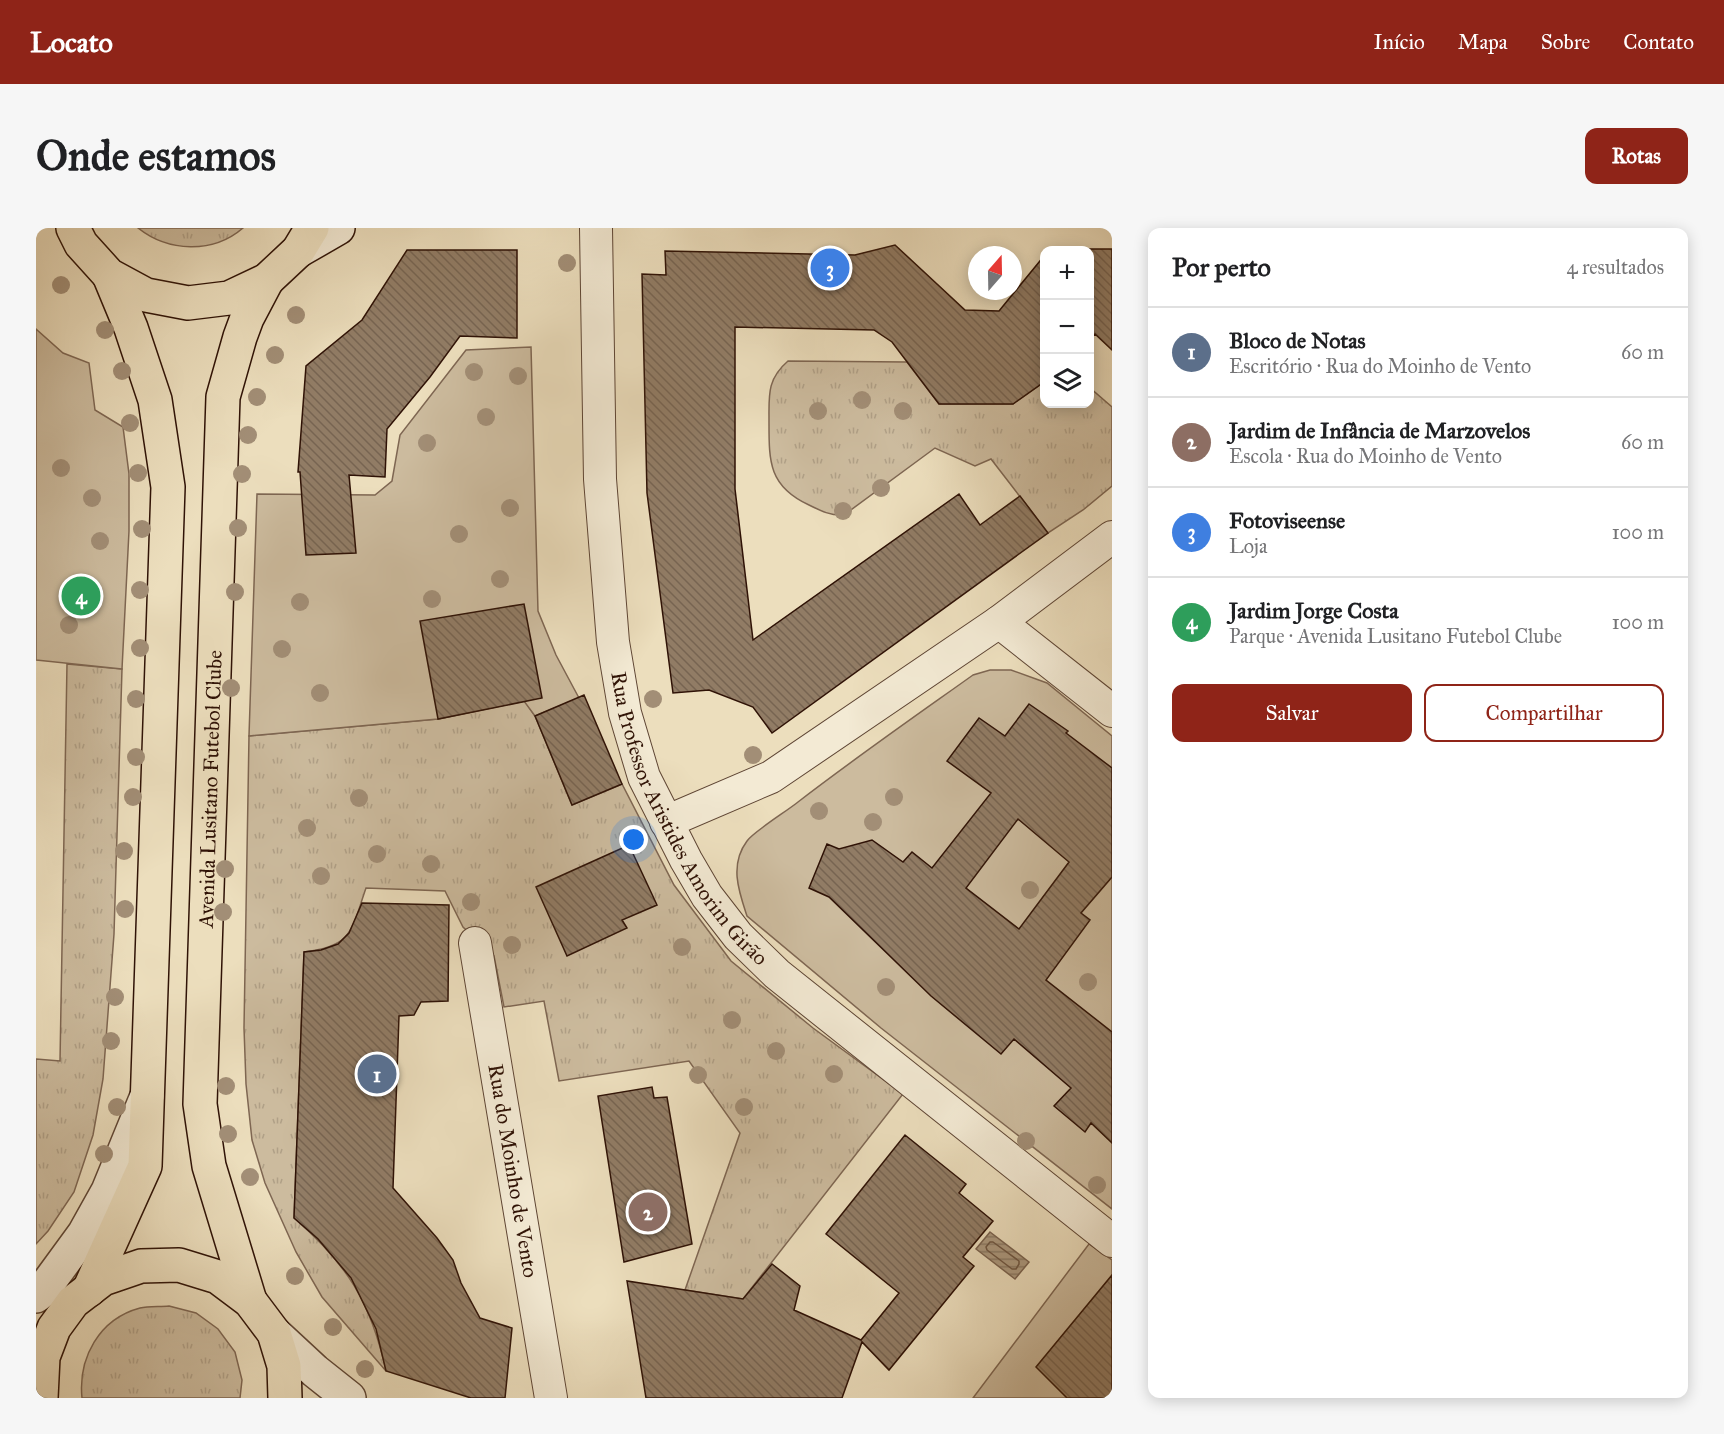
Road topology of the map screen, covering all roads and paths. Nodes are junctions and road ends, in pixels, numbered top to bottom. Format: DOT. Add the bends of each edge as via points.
graph roads {
  1 [pos="338,228"];
  2 [pos="596,228"];
  3 [pos="72,233"];
  4 [pos="305,240"];
  5 [pos="110,275"];
  6 [pos="267,280"];
  7 [pos="1112,537"];
  8 [pos="999,622"];
  9 [pos="1112,711"];
  10 [pos="666,822"];
  11 [pos="475,943"];
  12 [pos="147,1094"];
  13 [pos="1112,1241"];
  14 [pos="89,1290"];
  15 [pos="36,1296"];
  16 [pos="250,1300"];
  17 [pos="50,1320"];
  18 [pos="274,1333"];
  19 [pos="41,1398"];
  20 [pos="285,1398"];
  21 [pos="349,1398"];
  22 [pos="551,1398"];
  1 -- 4 [label="street"];
  2 -- 10 [label="street, Rua Professor Aristides Amorim Girão" via="600,478 613,642 625,713 644,777"];
  3 -- 5 [label="main road"];
  4 -- 6 [label="main road"];
  5 -- 6 [label="main road" via="146,295 188,303 229,298"];
  5 -- 12 [label="main road" via="155,400 168,487"];
  6 -- 16 [label="main road, Avenida Lusitano Futebol Clube" via="247,318 223,397 200,1104 209,1166"];
  7 -- 8 [label="street"];
  8 -- 9 [label="street"];
  8 -- 10 [label="street" via="771,777"];
  10 -- 13 [label="street, Rua Professor Aristides Amorim Girão" via="707,896 738,936 777,974"];
  11 -- 22 [label="street, Rua do Moinho de Vento"];
  12 -- 14 [label="main road" via="145,1166"];
  12 -- 15 [label="street" via="108,1191 84,1234"];
  14 -- 16 [label="main road" via="104,1279 141,1266 179,1265 218,1277"];
  14 -- 17 [label="main road"];
  16 -- 18 [label="main road"];
  17 -- 19 [label="main road" via="54,1328 43,1357"];
  18 -- 20 [label="main road" via="284,1366"];
  18 -- 21 [label="street"];
}
